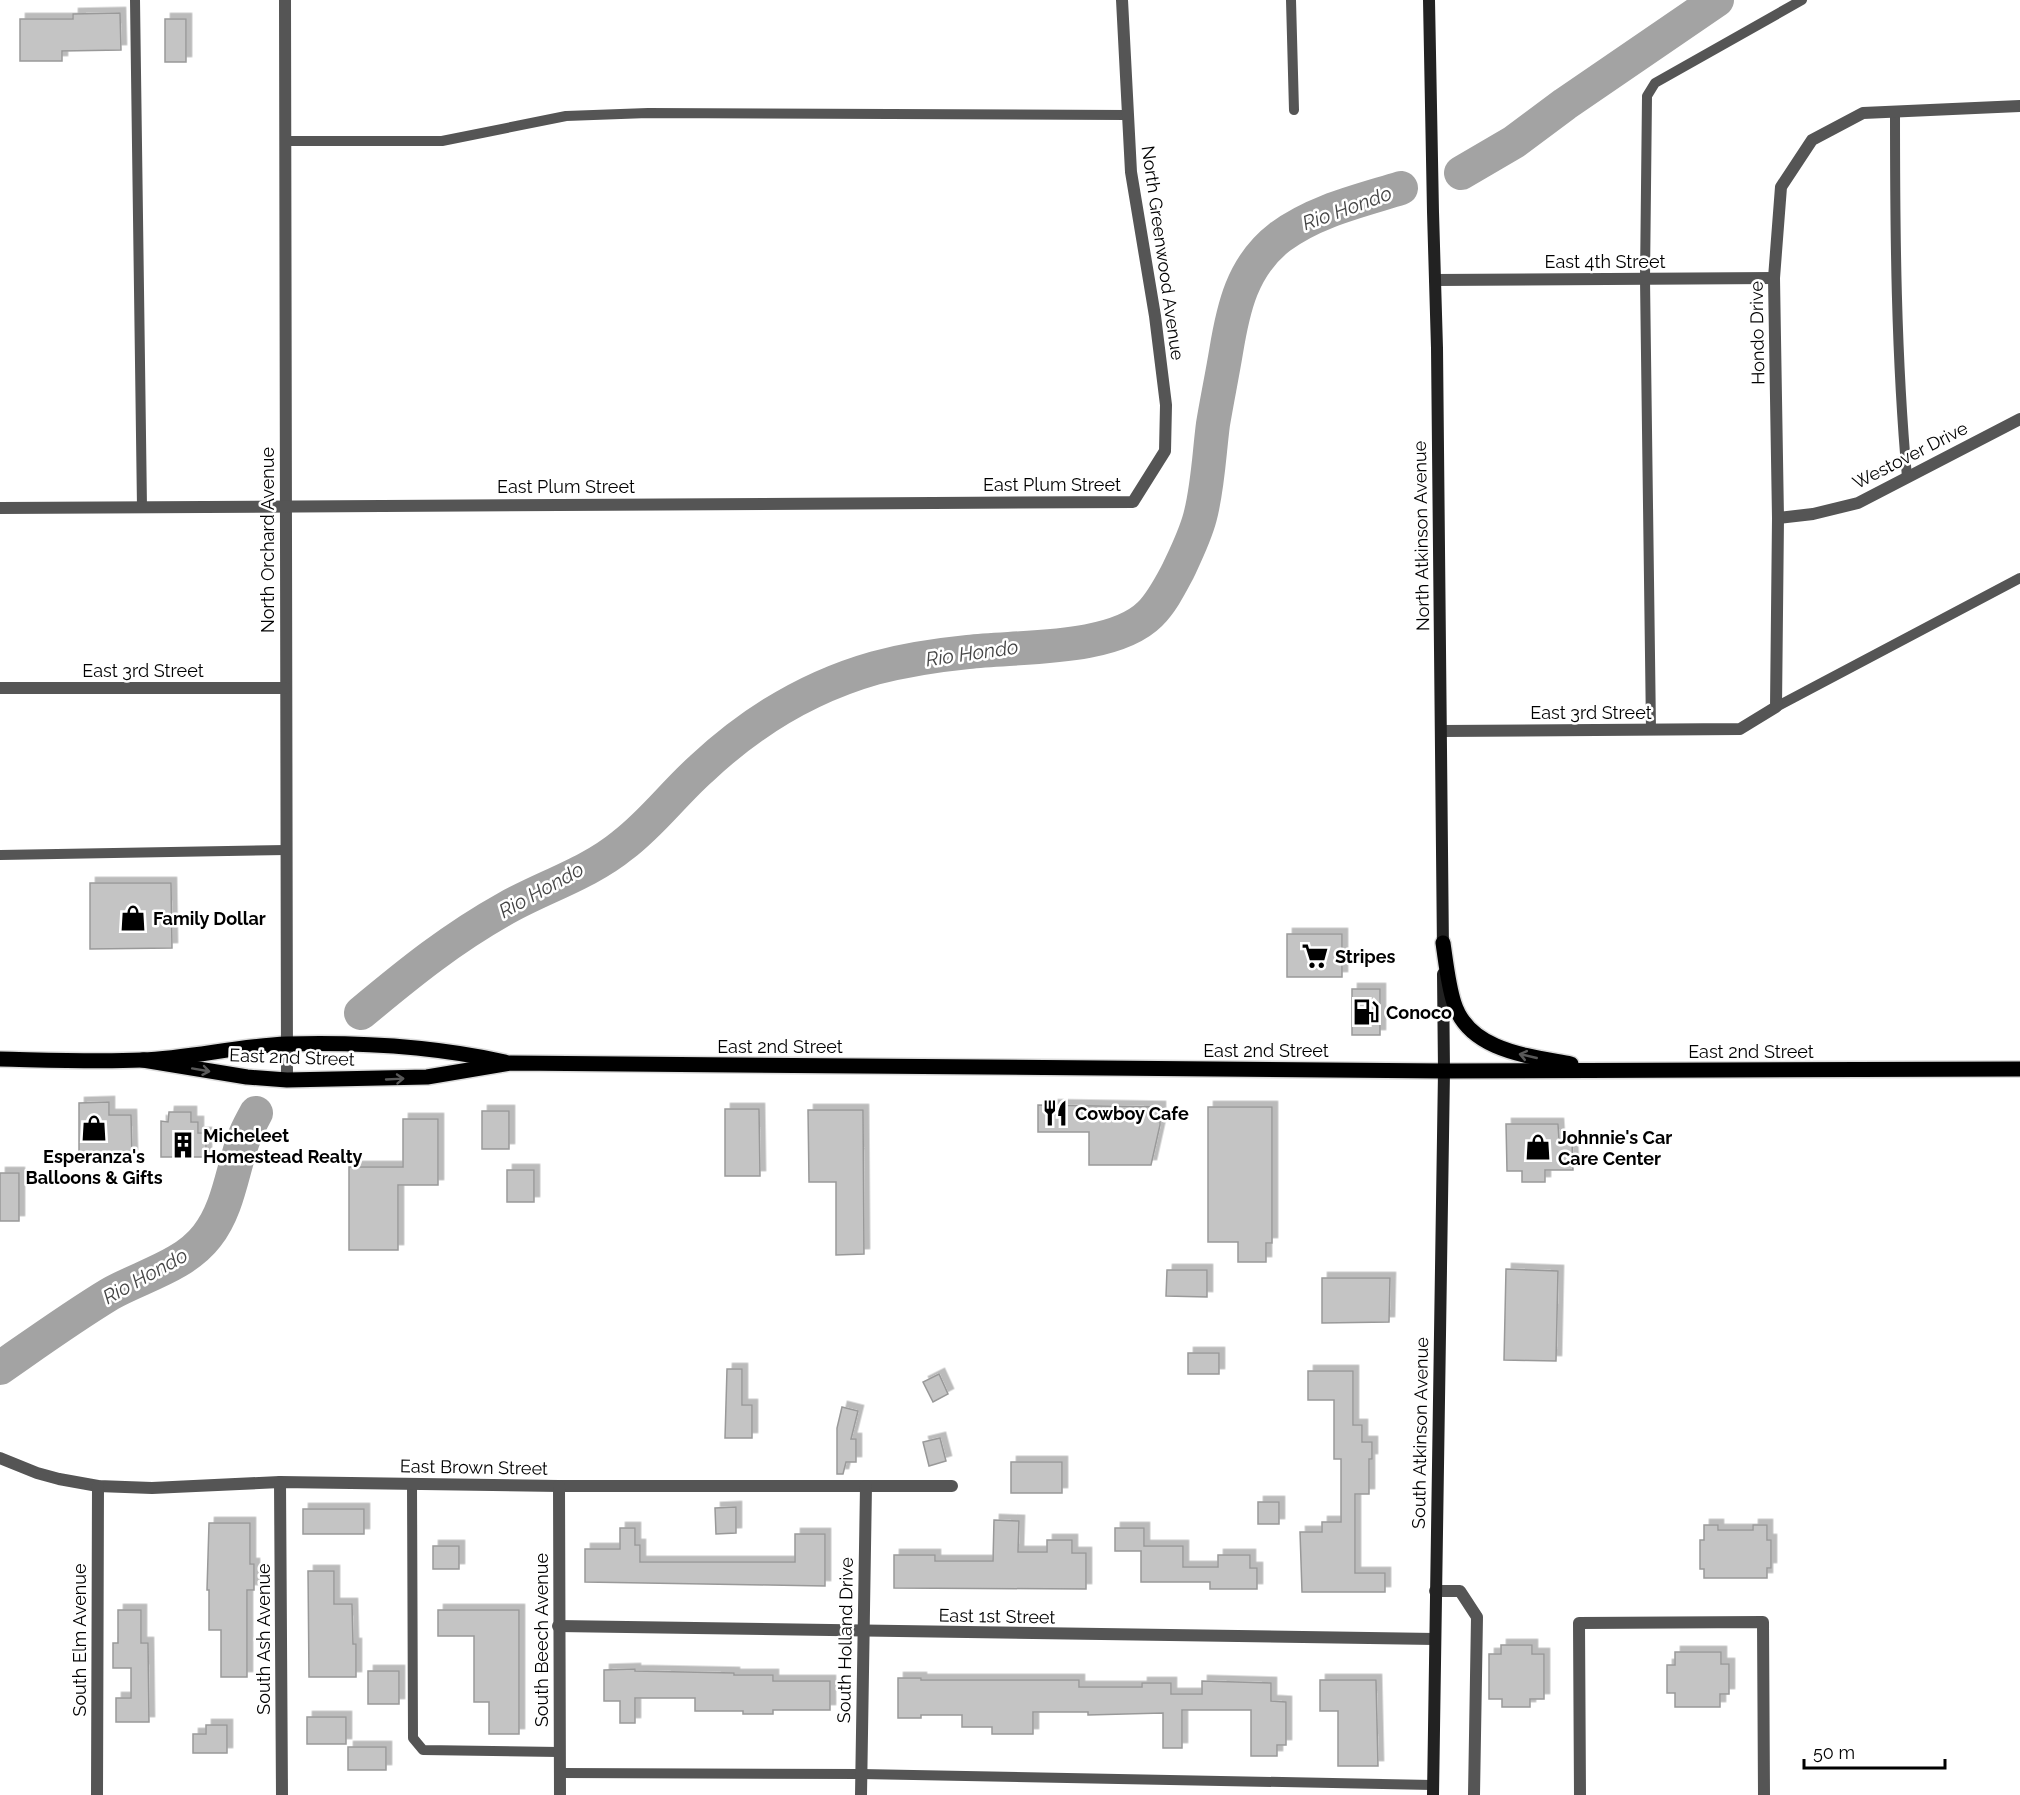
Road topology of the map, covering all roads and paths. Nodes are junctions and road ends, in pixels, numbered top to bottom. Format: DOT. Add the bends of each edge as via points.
graph roads {
  1 [pos="135,0"];
  2 [pos="285,0"];
  3 [pos="1122,0"];
  4 [pos="1291,0"];
  5 [pos="1430,0"];
  6 [pos="1802,0"];
  7 [pos="2020,106"];
  8 [pos="1294,110"];
  9 [pos="1895,112"];
  10 [pos="1127,115"];
  11 [pos="285,141"];
  12 [pos="1774,278"];
  13 [pos="1645,279"];
  14 [pos="1436,280"];
  15 [pos="2020,419"];
  16 [pos="1907,477"];
  17 [pos="1133,502"];
  18 [pos="285,506"];
  19 [pos="142,507"];
  20 [pos="0,508"];
  21 [pos="1778,518"];
  22 [pos="2020,578"];
  23 [pos="0,688"];
  24 [pos="285,688"];
  25 [pos="1776,707"];
  26 [pos="1651,730"];
  27 [pos="1442,731"];
  28 [pos="286,850"];
  29 [pos="0,855"];
  30 [pos="1443,943"];
  31 [pos="287,1044"];
  32 [pos="0,1059"];
  33 [pos="143,1060"];
  34 [pos="511,1063"];
  35 [pos="2020,1069"];
  36 [pos="1444,1071"];
  37 [pos="1606,1071"];
  38 [pos="287,1080"];
  39 [pos="0,1458"];
  40 [pos="280,1482"];
  41 [pos="412,1484"];
  42 [pos="98,1486"];
  43 [pos="560,1486"];
  44 [pos="866,1486"];
  45 [pos="952,1486"];
  46 [pos="1436,1592"];
  47 [pos="558,1626"];
  48 [pos="863,1632"];
  49 [pos="1435,1639"];
  50 [pos="560,1752"];
  51 [pos="560,1773"];
  52 [pos="861,1774"];
  53 [pos="1433,1790"];
  54 [pos="97,1795"];
  55 [pos="282,1795"];
  56 [pos="560,1795"];
  57 [pos="861,1795"];
  58 [pos="1474,1795"];
  59 [pos="1580,1795"];
  60 [pos="1764,1795"];
  1 -- 19 [label="lane"];
  2 -- 11 [label="street, North Orchard Avenue"];
  3 -- 10 [label="street, North Greenwood Avenue"];
  4 -- 8 [label="lane"];
  5 -- 14 [label="main road, North Atkinson Avenue"];
  6 -- 13 [label="lane" via="1655,83 1647,96"];
  7 -- 9 [label="street, Hondo Drive"];
  9 -- 12 [label="street, Hondo Drive" via="1863,113 1812,141 1781,187"];
  9 -- 16 [label="lane" via="1896,279"];
  10 -- 11 [label="lane" via="648,113 566,116 442,141"];
  10 -- 17 [label="street, North Greenwood Avenue" via="1131,172 1166,405 1165,451"];
  11 -- 18 [label="street, North Orchard Avenue"];
  12 -- 13 [label="street, East 4th Street"];
  12 -- 21 [label="street, Hondo Drive"];
  13 -- 14 [label="street, East 4th Street"];
  13 -- 26 [label="lane"];
  14 -- 27 [label="main road, North Atkinson Avenue"];
  15 -- 16 [label="street, Westover Drive"];
  16 -- 21 [label="street, Westover Drive" via="1858,502"];
  17 -- 18 [label="street, East Plum Street"];
  18 -- 19 [label="street, East Plum Street"];
  18 -- 24 [label="street, North Orchard Avenue"];
  19 -- 20 [label="street, East Plum Street"];
  21 -- 25 [label="street, Hondo Drive"];
  22 -- 25 [label="lane"];
  23 -- 24 [label="street, East 3rd Street"];
  24 -- 28 [label="street, North Orchard Avenue"];
  25 -- 26 [label="street, East 3rd Street" via="1740,729"];
  26 -- 27 [label="street, East 3rd Street"];
  27 -- 30 [label="main road, North Atkinson Avenue"];
  28 -- 29 [label="lane"];
  28 -- 31 [label="street, North Orchard Avenue"];
  30 -- 36 [label="main road, North Atkinson Avenue"];
  37 -- 30 [label="main road, one-way" via="1521,1054 1483,1039 1466,1024 1455,1004"];
  31 -- 33 [label="main road, East 2nd Street"];
  31 -- 34 [label="main road, East 2nd Street" via="429,1048"];
  31 -- 38 [label="street, North Orchard Avenue"];
  32 -- 33 [label="main road, East 2nd Street"];
  33 -- 38 [label="main road, East 2nd Street, one-way" via="236,1076"];
  34 -- 36 [label="main road, East 2nd Street"];
  38 -- 34 [label="main road, East 2nd Street, one-way" via="427,1077"];
  35 -- 37 [label="main road, East 2nd Street"];
  36 -- 37 [label="main road, East 2nd Street"];
  36 -- 46 [label="main road, South Atkinson Avenue"];
  39 -- 42 [label="street, East Brown Street" via="37,1473"];
  40 -- 41 [label="street, East Brown Street"];
  40 -- 42 [label="street, East Brown Street" via="152,1488"];
  40 -- 55 [label="street, South Ash Avenue"];
  41 -- 43 [label="street, East Brown Street"];
  41 -- 50 [label="lane" via="413,1738 423,1750"];
  42 -- 54 [label="street, South Elm Avenue"];
  43 -- 44 [label="street, East Brown Street"];
  43 -- 47 [label="street, South Beech Avenue"];
  44 -- 45 [label="street, East Brown Street"];
  44 -- 48 [label="street, South Holland Drive"];
  46 -- 49 [label="main road, South Atkinson Avenue"];
  46 -- 58 [label="street" via="1460,1592 1477,1617"];
  47 -- 48 [label="street, East 1st Street"];
  47 -- 50 [label="street, South Beech Avenue"];
  48 -- 49 [label="street, East 1st Street"];
  48 -- 52 [label="street, South Holland Drive"];
  49 -- 53 [label="main road, South Atkinson Avenue"];
  50 -- 51 [label="street, South Beech Avenue"];
  51 -- 52 [label="lane"];
  51 -- 56 [label="street, South Beech Avenue"];
  52 -- 53 [label="lane"];
  52 -- 57 [label="street, South Holland Drive"];
  59 -- 60 [label="street" via="1579,1623 1763,1622"];
}
